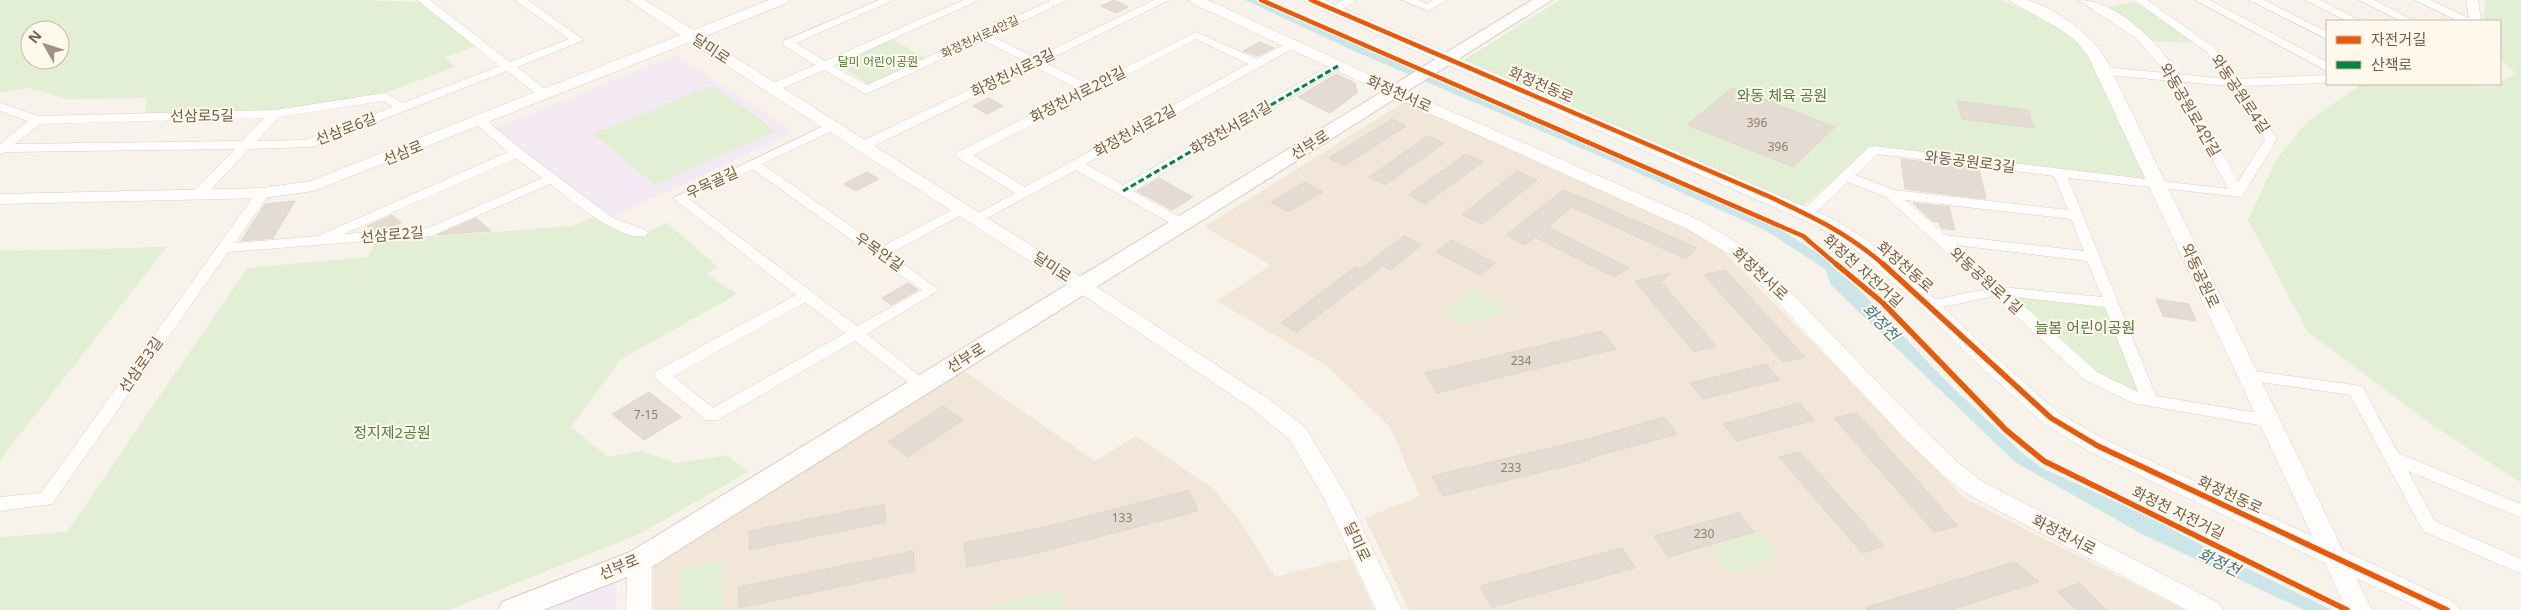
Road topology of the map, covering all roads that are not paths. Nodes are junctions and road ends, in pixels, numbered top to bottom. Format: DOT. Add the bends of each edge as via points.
graph roads {
  1 [pos="423,0"];
  2 [pos="521,0"];
  3 [pos="635,0"];
  4 [pos="782,0"];
  5 [pos="888,0"];
  6 [pos="973,0"];
  7 [pos="1061,0"];
  8 [pos="1163,0"];
  9 [pos="1196,0"];
  10 [pos="1311,0"];
  11 [pos="1351,0"];
  12 [pos="1408,0"];
  13 [pos="1441,0"];
  14 [pos="1544,0"];
  15 [pos="2015,0"];
  16 [pos="2114,0"];
  17 [pos="2140,0"];
  18 [pos="2201,0"];
  19 [pos="2255,0"];
  20 [pos="2311,0"];
  21 [pos="2365,0"];
  22 [pos="2421,0"];
  23 [pos="2472,0"];
  24 [pos="2089,2"];
  25 [pos="1333,10"];
  26 [pos="2353,20"];
  27 [pos="2407,20"];
  28 [pos="2465,20"];
  29 [pos="2475,20"];
  30 [pos="692,36"];
  31 [pos="983,36"];
  32 [pos="2326,36"];
  33 [pos="1294,44"];
  34 [pos="1034,62"];
  35 [pos="1443,63"];
  36 [pos="1258,64"];
  37 [pos="824,65"];
  38 [pos="1338,66"];
  39 [pos="2326,66"];
  40 [pos="508,67"];
  41 [pos="2104,71"];
  42 [pos="2175,78"];
  43 [pos="2326,79"];
  44 [pos="2233,83"];
  45 [pos="772,88"];
  46 [pos="1402,88"];
  47 [pos="1088,90"];
  48 [pos="544,95"];
  49 [pos="0,107"];
  50 [pos="402,107"];
  51 [pos="275,114"];
  52 [pos="38,120"];
  53 [pos="481,122"];
  54 [pos="832,126"];
  55 [pos="246,145"];
  56 [pos="863,146"];
  57 [pos="1,149"];
  58 [pos="518,153"];
  59 [pos="753,164"];
  60 [pos="1076,164"];
  61 [pos="2060,173"];
  62 [pos="1846,176"];
  63 [pos="551,179"];
  64 [pos="2157,185"];
  65 [pos="1123,191"];
  66 [pos="1025,192"];
  67 [pos="263,194"];
  68 [pos="1891,194"];
  69 [pos="2237,194"];
  70 [pos="198,195"];
  71 [pos="0,199"];
  72 [pos="963,210"];
  73 [pos="1807,213"];
  74 [pos="2076,215"];
  75 [pos="978,219"];
  76 [pos="1182,224"];
  77 [pos="641,233"];
  78 [pos="1940,239"];
  79 [pos="313,242"];
  80 [pos="224,248"];
  81 [pos="881,253"];
  82 [pos="2093,257"];
  83 [pos="1082,286"];
  84 [pos="1997,291"];
  85 [pos="805,296"];
  86 [pos="2111,303"];
  87 [pos="1929,305"];
  88 [pos="855,334"];
  89 [pos="2247,375"];
  90 [pos="922,385"];
  91 [pos="2150,401"];
  92 [pos="2270,421"];
  93 [pos="2392,457"];
  94 [pos="0,504"];
  95 [pos="2521,511"];
  96 [pos="2333,556"];
  97 [pos="640,560"];
  98 [pos="2521,567"];
  99 [pos="512,610"];
  100 [pos="639,610"];
  101 [pos="1389,610"];
  102 [pos="2210,610"];
  103 [pos="2359,610"];
  104 [pos="2447,610"];
  1 -- 40 [label="street"];
  2 -- 40 [label="street, 선삼로6길" via="578,40"];
  3 -- 30 [label="street, 달미로"];
  4 -- 30 [label="street, 선삼로"];
  5 -- 37 [label="street, 화정천서로4안길" via="786,43"];
  6 -- 37 [label="street"];
  7 -- 31 [label="street, 화정천서로4안길"];
  8 -- 34 [label="street, 화정천서로3길"];
  9 -- 33 [label="street, 화정천서로"];
  10 -- 25 [label="street, 화정천동로"];
  11 -- 25 [label="street"];
  12 -- 13 [label="street" via="1428,8"];
  14 -- 35 [label="main road"];
  15 -- 41 [label="street, 와동공원로" via="2072,32 2090,47"];
  16 -- 24 [label="street"];
  17 -- 44 [label="street, 와동공원로4길" via="2211,50"];
  18 -- 39 [label="street"];
  19 -- 32 [label="street"];
  20 -- 26 [label="street"];
  21 -- 27 [label="street"];
  22 -- 28 [label="street"];
  23 -- 29 [label="street"];
  24 -- 42 [label="street, 와동공원로4안길" via="2155,50"];
  25 -- 35 [label="street, 화정천동로"];
  30 -- 45 [label="street, 달미로"];
  30 -- 48 [label="street, 선삼로"];
  31 -- 34 [label="street"];
  31 -- 37 [label="street, 화정천서로4안길" via="866,90"];
  33 -- 36 [label="street, 화정천서로2길"];
  33 -- 38 [label="street, 화정천서로"];
  34 -- 47 [label="street"];
  34 -- 56 [label="street, 화정천서로3길"];
  35 -- 46 [label="main road, 선부로"];
  35 -- 73 [label="street, 화정천동로"];
  36 -- 47 [label="street, 화정천서로2안길" via="1196,35"];
  36 -- 60 [label="street, 화정천서로2길"];
  37 -- 45 [label="street"];
  38 -- 46 [label="street, 화정천서로"];
  38 -- 65 [label="street, 화정천서로1길"];
  40 -- 48 [label="street"];
  40 -- 50 [label="street, 선삼로6길"];
  41 -- 42 [label="street"];
  41 -- 64 [label="street, 와동공원로"];
  42 -- 44 [label="street"];
  42 -- 69 [label="street, 와동공원로4안길"];
  43 -- 44 [label="street"];
  44 -- 69 [label="street, 와동공원로4길" via="2271,139"];
  45 -- 54 [label="street, 달미로"];
  46 -- 76 [label="main road, 선부로"];
  46 -- 102 [label="street, 화정천서로" via="1724,241 1743,254 1913,433 1975,488"];
  47 -- 66 [label="street, 화정천서로2안길" via="964,155"];
  48 -- 53 [label="street, 선삼로"];
  49 -- 52 [label="street, 선삼로5길"];
  50 -- 51 [label="street, 선삼로5길" via="385,97"];
  50 -- 55 [label="street, 선삼로6길" via="307,144"];
  51 -- 52 [label="street, 선삼로5길"];
  51 -- 55 [label="street"];
  52 -- 57 [label="street"];
  53 -- 58 [label="street"];
  53 -- 67 [label="street, 선삼로" via="314,186"];
  54 -- 56 [label="street, 달미로"];
  54 -- 59 [label="street, 우목골길"];
  55 -- 57 [label="street, 선삼로6길"];
  55 -- 70 [label="street"];
  56 -- 72 [label="street, 달미로"];
  58 -- 63 [label="street"];
  58 -- 79 [label="street"];
  59 -- 81 [label="street, 우목안길"];
  59 -- 85 [label="street, 우목골길" via="680,198"];
  60 -- 65 [label="street"];
  60 -- 66 [label="street, 화정천서로2길"];
  61 -- 62 [label="street, 와동공원로3길" via="1874,150"];
  61 -- 64 [label="street, 와동공원로3길"];
  61 -- 74 [label="street"];
  62 -- 68 [label="street, 와동공원로1길"];
  62 -- 73 [label="street, 와동공원로3길"];
  63 -- 77 [label="street" via="608,221"];
  63 -- 79 [label="street, 선삼로2길" via="431,232"];
  64 -- 69 [label="street"];
  64 -- 89 [label="street, 와동공원로"];
  65 -- 76 [label="street"];
  66 -- 75 [label="street, 화정천서로2길"];
  67 -- 70 [label="street, 선삼로"];
  67 -- 80 [label="street, 선삼로3길"];
  68 -- 74 [label="street"];
  68 -- 78 [label="street, 와동공원로1길"];
  70 -- 71 [label="street, 선삼로"];
  72 -- 75 [label="street, 달미로"];
  72 -- 81 [label="street"];
  73 -- 87 [label="street, 화정천동로" via="1859,243"];
  74 -- 82 [label="street"];
  75 -- 83 [label="street, 달미로"];
  76 -- 83 [label="main road, 선부로"];
  78 -- 82 [label="street"];
  78 -- 84 [label="street, 와동공원로1길"];
  79 -- 80 [label="street, 선삼로2길"];
  80 -- 94 [label="street, 선삼로3길" via="46,500"];
  81 -- 88 [label="street, 우목안길" via="932,290"];
  82 -- 86 [label="street"];
  83 -- 90 [label="main road, 선부로"];
  83 -- 101 [label="street, 달미로" via="1262,405 1297,433 1336,498"];
  84 -- 86 [label="street"];
  84 -- 87 [label="street"];
  84 -- 91 [label="street, 와동공원로1길" via="2091,376"];
  85 -- 88 [label="street, 우목골길"];
  85 -- 88 [label="street" via="662,375 712,416"];
  86 -- 91 [label="street"];
  87 -- 96 [label="street, 화정천동로" via="2051,418 2098,446"];
  88 -- 90 [label="street, 우목골길"];
  89 -- 92 [label="street, 와동공원로"];
  89 -- 93 [label="street" via="2356,390"];
  90 -- 97 [label="main road, 선부로"];
  91 -- 92 [label="street, 와동공원로1길"];
  92 -- 96 [label="street, 와동공원로"];
  93 -- 95 [label="street"];
  93 -- 98 [label="street" via="2429,526"];
  96 -- 103 [label="street, 와동공원로"];
  96 -- 104 [label="street, 화정천동로"];
  97 -- 99 [label="main road, 선부로"];
  97 -- 100 [label="street"];
}
